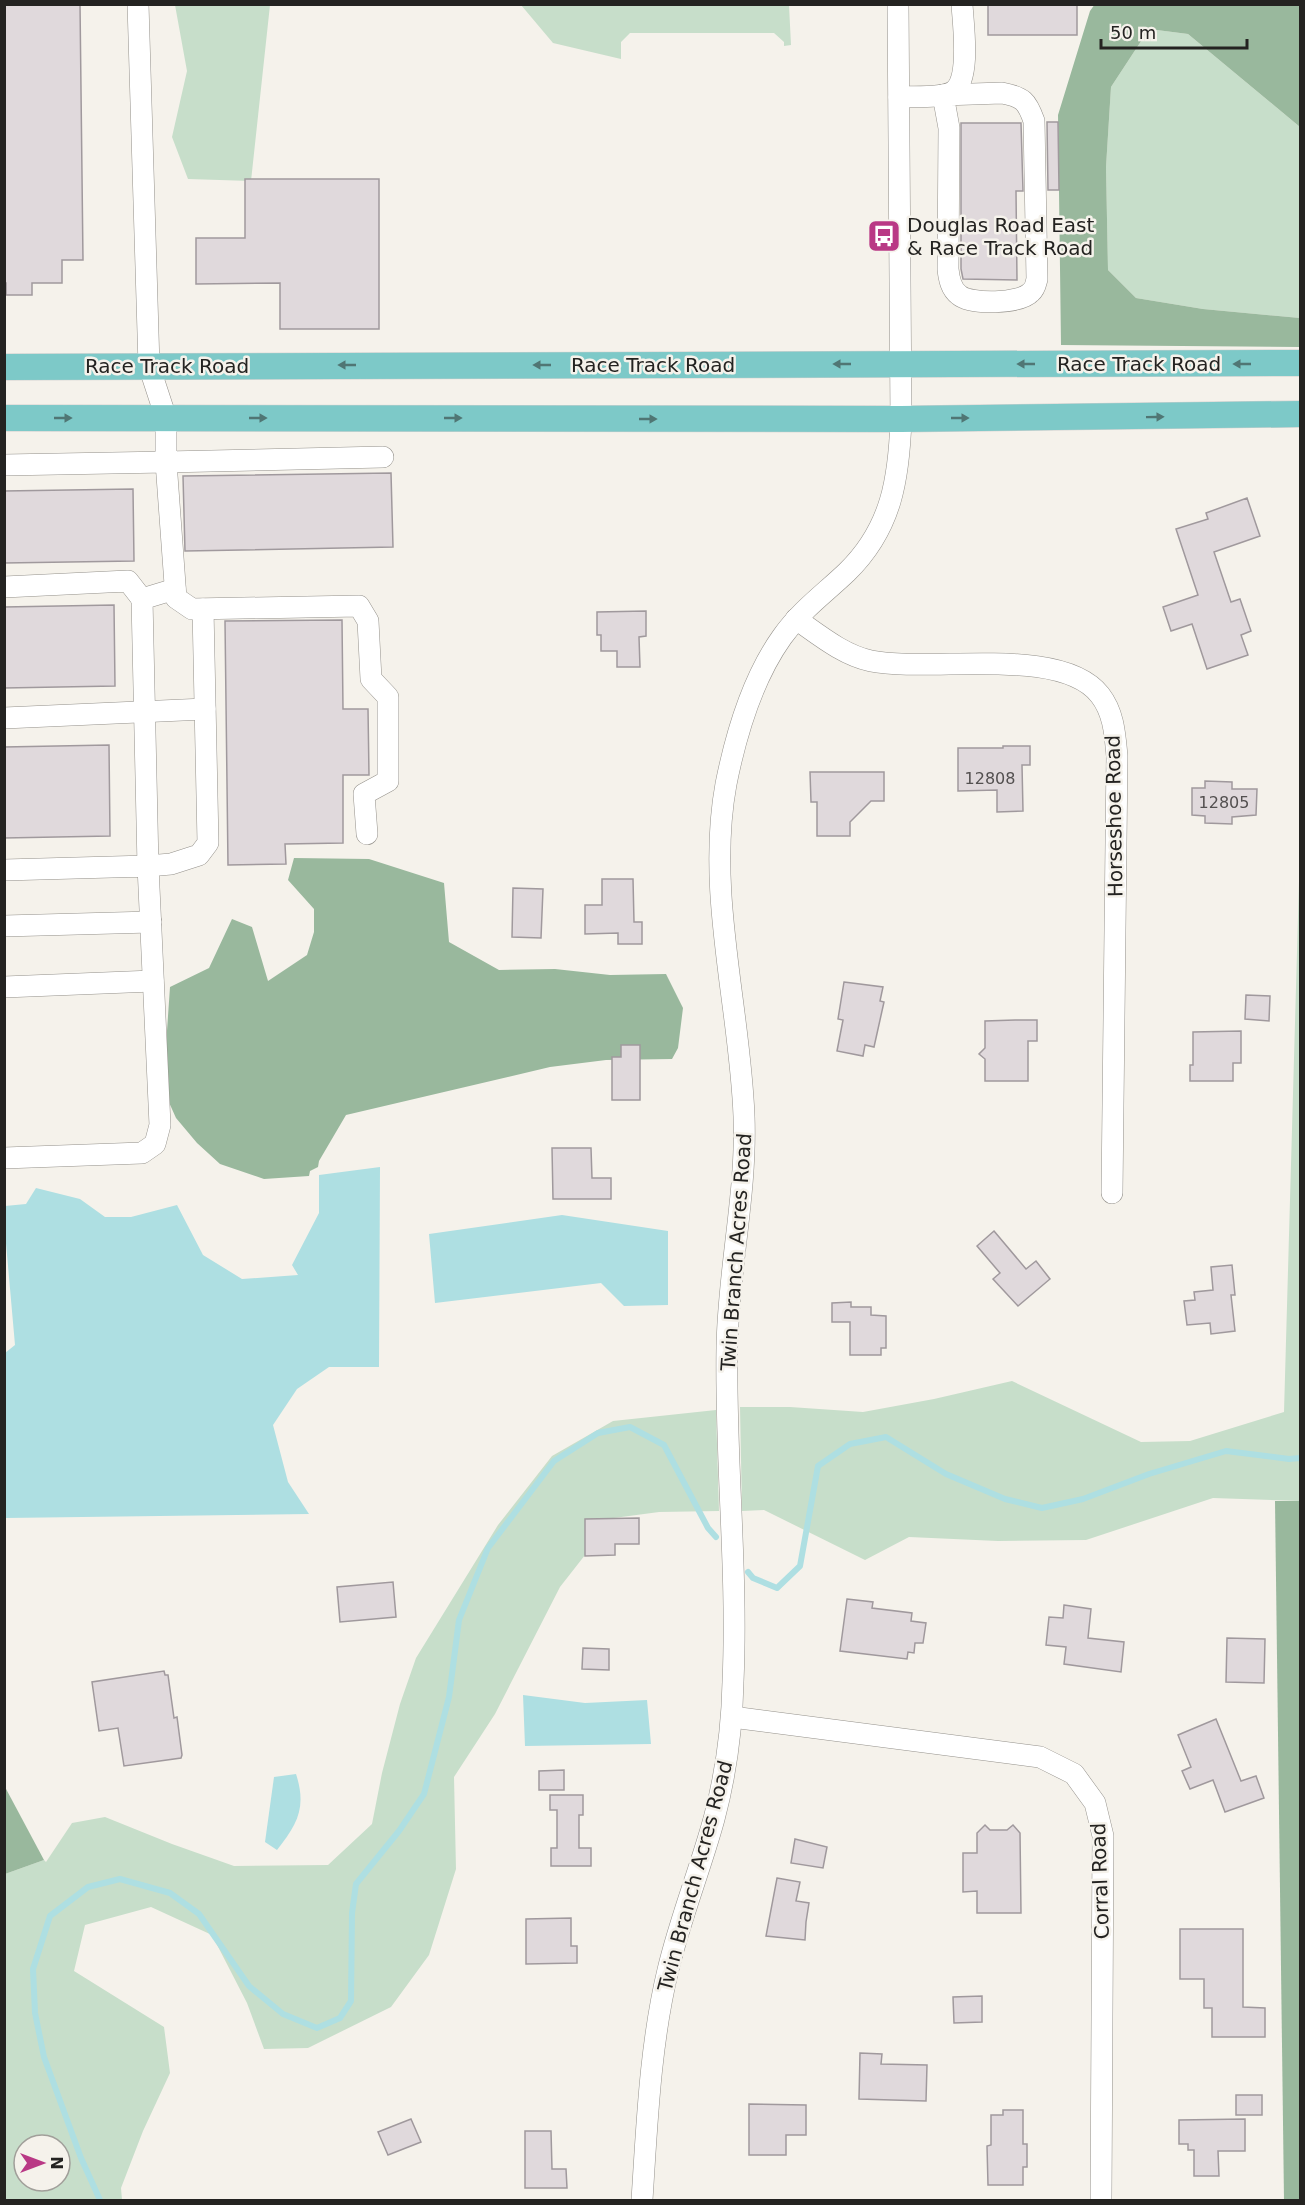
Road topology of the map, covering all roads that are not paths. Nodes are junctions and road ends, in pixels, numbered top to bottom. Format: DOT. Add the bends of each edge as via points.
graph roads {
  1 [pos="138,4"];
  2 [pos="898,4"];
  3 [pos="962,4"];
  4 [pos="944,95"];
  5 [pos="899,97"];
  6 [pos="1300,363"];
  7 [pos="901,364"];
  8 [pos="149,366"];
  9 [pos="4,367"];
  10 [pos="1300,414"];
  11 [pos="4,418"];
  12 [pos="166,418"];
  13 [pos="901,419"];
  14 [pos="383,458"];
  15 [pos="166,462"];
  16 [pos="4,465"];
  17 [pos="4,587"];
  18 [pos="176,590"];
  19 [pos="142,599"];
  20 [pos="203,609"];
  21 [pos="796,619"];
  22 [pos="205,710"];
  23 [pos="145,711"];
  24 [pos="4,718"];
  25 [pos="367,834"];
  26 [pos="148,866"];
  27 [pos="4,870"];
  28 [pos="151,922"];
  29 [pos="4,926"];
  30 [pos="153,981"];
  31 [pos="4,987"];
  32 [pos="4,1158"];
  33 [pos="1112,1192"];
  34 [pos="732,1717"];
  35 [pos="642,2200"];
  36 [pos="1101,2200"];
  1 -- 8 [label="street"];
  2 -- 5 [label="street, Twin Branch Acres Road"];
  3 -- 4 [label="street" via="962,78 954,90"];
  4 -- 4 [label="street" via="949,128 950,283 967,300 1025,297 1033,291 1037,279 1034,121 1028,104 1017,96 1002,93"];
  4 -- 5 [label="street"];
  5 -- 7 [label="street, Twin Branch Acres Road"];
  6 -- 7 [label="main road, Race Track Road, one-way"];
  7 -- 8 [label="main road, Race Track Road, one-way"];
  7 -- 13 [label="street, Twin Branch Acres Road"];
  8 -- 9 [label="main road, Race Track Road"];
  8 -- 12 [label="street"];
  13 -- 10 [label="main road, one-way"];
  11 -- 12 [label="main road, one-way"];
  12 -- 13 [label="main road, one-way"];
  12 -- 15 [label="street"];
  13 -- 21 [label="street, Twin Branch Acres Road" via="896,484 876,533 863,554"];
  14 -- 15 [label="street"];
  15 -- 16 [label="street"];
  15 -- 18 [label="street"];
  17 -- 19 [label="street" via="128,581"];
  18 -- 19 [label="street"];
  18 -- 20 [label="street" via="176,598 192,609"];
  19 -- 23 [label="street"];
  20 -- 22 [label="street"];
  20 -- 25 [label="street" via="359,606 368,621 371,679 388,698 388,781 364,794"];
  21 -- 33 [label="street, Horseshoe Road" via="851,655 869,661 895,665 1033,665 1072,675 1100,695 1115,731 1117,756"];
  21 -- 34 [label="street, Twin Branch Acres Road" via="776,646 754,689 734,753 721,821 722,903 745,1143 727,1345 734,1636"];
  22 -- 23 [label="street"];
  22 -- 26 [label="street" via="208,843 199,855"];
  23 -- 24 [label="street"];
  23 -- 26 [label="street"];
  26 -- 27 [label="street"];
  26 -- 28 [label="street"];
  28 -- 29 [label="street"];
  28 -- 30 [label="street"];
  30 -- 31 [label="street"];
  30 -- 32 [label="street" via="160,1125 155,1144 142,1153"];
  34 -- 35 [label="street, Twin Branch Acres Road" via="716,1811 675,1940 662,1997 649,2097"];
  34 -- 36 [label="street, Corral Road" via="1040,1756 1074,1774 1095,1803 1102,1836"];
}
